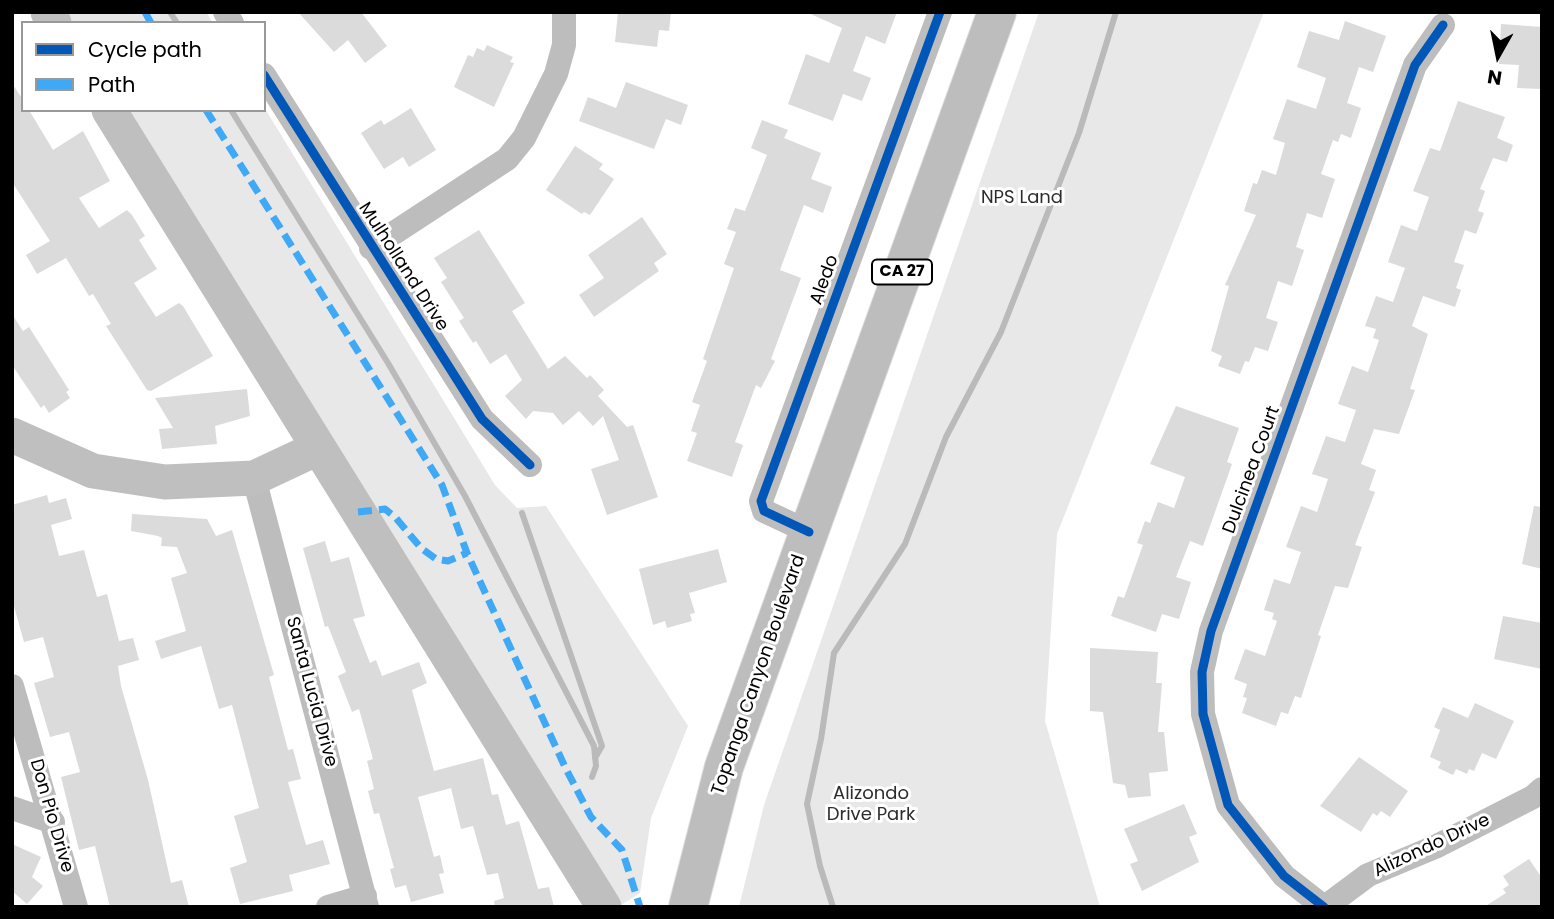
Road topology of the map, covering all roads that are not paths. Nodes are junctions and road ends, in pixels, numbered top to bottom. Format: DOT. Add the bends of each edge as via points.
graph roads {
  1 [pos="564,12"];
  2 [pos="940,12"];
  3 [pos="997,12"];
  4 [pos="1443,26"];
  5 [pos="266,78"];
  6 [pos="110,112"];
  7 [pos="372,248"];
  8 [pos="12,435"];
  9 [pos="318,447"];
  10 [pos="530,465"];
  11 [pos="254,478"];
  12 [pos="809,532"];
  13 [pos="12,686"];
  14 [pos="1542,789"];
  15 [pos="12,807"];
  16 [pos="53,822"];
  17 [pos="698,897"];
  18 [pos="366,901"];
  19 [pos="76,907"];
  20 [pos="328,907"];
  21 [pos="604,907"];
  22 [pos="1325,907"];
  1 -- 7 [label="street" via="564,45 556,74 524,138 507,159"];
  2 -- 12 [label="street, Aledo" via="761,501 764,511"];
  3 -- 12 [label="main road, Topanga Canyon Boulevard / CA 27"];
  4 -- 22 [label="street, Dulcinea Court" via="1415,65 1211,631 1202,672 1203,715 1228,805 1284,876"];
  5 -- 7 [label="street, Mulholland Drive"];
  6 -- 9 [label="main road"];
  7 -- 10 [label="street, Mulholland Drive" via="482,419"];
  8 -- 11 [label="main road" via="93,471 165,482"];
  9 -- 11 [label="main road"];
  9 -- 21 [label="main road"];
  11 -- 18 [label="street, Santa Lucia Drive"];
  12 -- 17 [label="main road, Topanga Canyon Boulevard / CA 27" via="724,767"];
  13 -- 16 [label="street, Don Pio Drive"];
  14 -- 22 [label="street, Alizondo Drive" via="1435,847 1368,875"];
  15 -- 16 [label="street"];
  16 -- 19 [label="street, Don Pio Drive"];
  18 -- 20 [label="street"];
}
